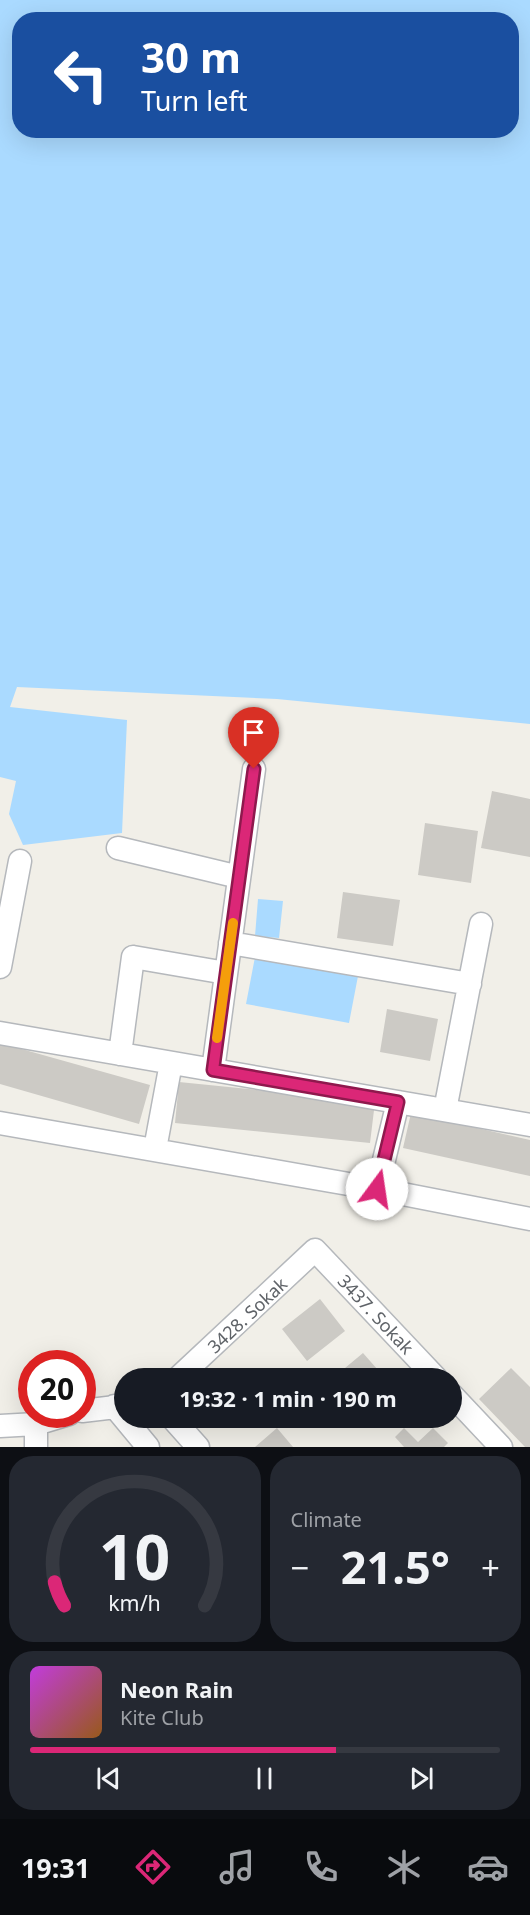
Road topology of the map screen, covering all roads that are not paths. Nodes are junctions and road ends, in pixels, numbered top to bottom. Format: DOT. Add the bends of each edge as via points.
graph roads {
  1 [pos="254,769"];
  2 [pos="118,848"];
  3 [pos="20,861"];
  4 [pos="239,877"];
  5 [pos="481,924"];
  6 [pos="230,943"];
  7 [pos="0,967"];
  8 [pos="226,973"];
  9 [pos="470,984"];
  10 [pos="0,1033"];
  11 [pos="120,1054"];
  12 [pos="171,1063"];
  13 [pos="213,1070"];
  14 [pos="398,1102"];
  15 [pos="445,1110"];
  16 [pos="0,1123"];
  17 [pos="530,1125"];
  18 [pos="155,1149"];
  19 [pos="377,1189"];
  20 [pos="530,1219"];
  21 [pos="315,1251"];
  22 [pos="189,1368"];
  23 [pos="426,1368"];
  24 [pos="462,1406"];
  25 [pos="114,1407"];
  26 [pos="96,1409"];
  27 [pos="18,1425"];
  28 [pos="0,1426"];
  29 [pos="36,1428"];
  30 [pos="135,1428"];
  31 [pos="181,1428"];
  32 [pos="36,1447"];
  33 [pos="148,1447"];
  34 [pos="198,1447"];
  35 [pos="501,1447"];
  1 -- 4 [label="street"];
  2 -- 4 [label="street"];
  3 -- 7 [label="street"];
  4 -- 6 [label="street"];
  5 -- 9 [label="street"];
  6 -- 8 [label="street"];
  6 -- 9 [label="street"];
  8 -- 11 [label="street" via="133,957"];
  8 -- 13 [label="street"];
  9 -- 15 [label="street"];
  10 -- 11 [label="street"];
  11 -- 12 [label="street"];
  12 -- 13 [label="street"];
  12 -- 18 [label="street"];
  13 -- 14 [label="street"];
  14 -- 15 [label="street"];
  14 -- 19 [label="street"];
  15 -- 17 [label="street"];
  16 -- 18 [label="street"];
  18 -- 19 [label="street"];
  19 -- 20 [label="street"];
  21 -- 22 [label="street, 3428. Sokak"];
  21 -- 23 [label="street, 3437. Sokak"];
  24 -- 35 [label="street"];
  25 -- 26 [label="street"];
  27 -- 28 [label="street"];
  29 -- 32 [label="street"];
  30 -- 33 [label="street"];
  31 -- 34 [label="street"];
}
